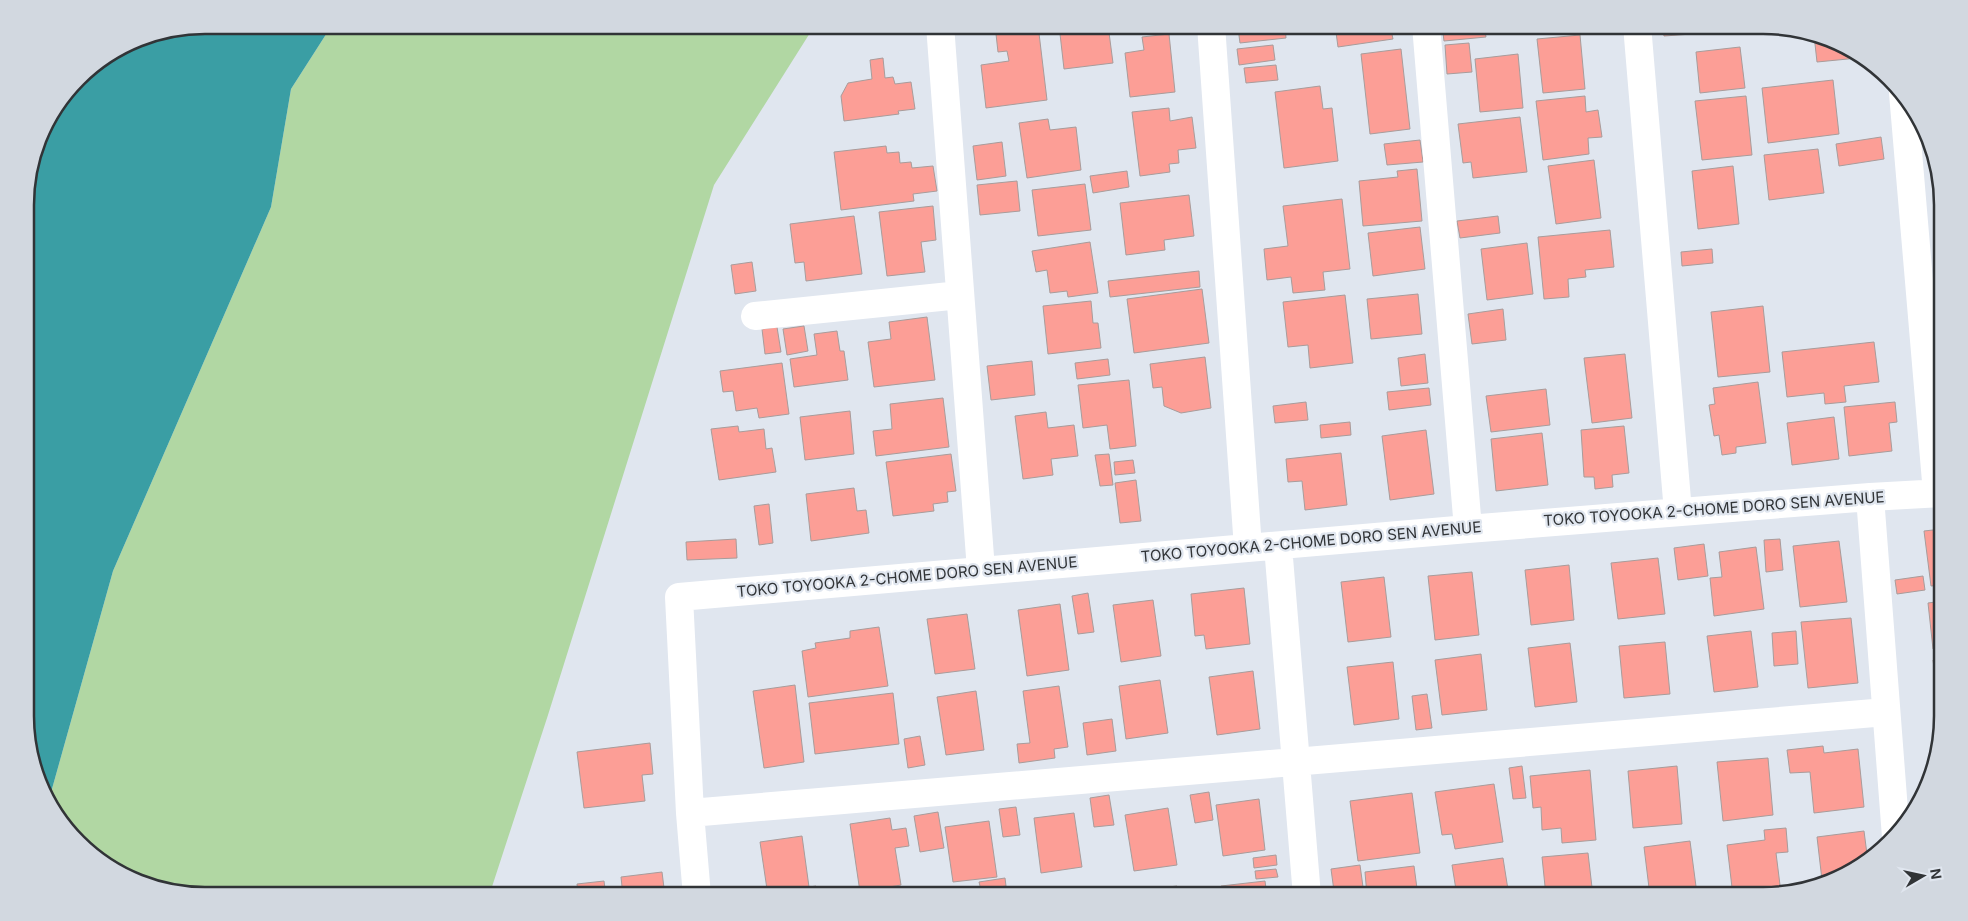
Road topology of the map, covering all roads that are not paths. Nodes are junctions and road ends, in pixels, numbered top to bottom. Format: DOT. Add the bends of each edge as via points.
graph roads {
  1 [pos="941,34"];
  2 [pos="1213,34"];
  3 [pos="1427,34"];
  4 [pos="1638,34"];
  5 [pos="1905,109"];
  6 [pos="960,295"];
  7 [pos="755,316"];
  8 [pos="1934,428"];
  9 [pos="1934,493"];
  10 [pos="1870,497"];
  11 [pos="1678,512"];
  12 [pos="1468,529"];
  13 [pos="1278,546"];
  14 [pos="1248,548"];
  15 [pos="981,570"];
  16 [pos="1886,712"];
  17 [pos="1296,762"];
  18 [pos="690,813"];
  19 [pos="1895,825"];
  20 [pos="696,887"];
  21 [pos="1306,887"];
  1 -- 6 [label="street"];
  2 -- 14 [label="street"];
  3 -- 12 [label="street"];
  4 -- 11 [label="street"];
  5 -- 8 [label="street"];
  6 -- 7 [label="street"];
  6 -- 15 [label="street"];
  9 -- 10 [label="street, TOKO TOYOOKA 2-CHOME DORO SEN AVENUE"];
  10 -- 11 [label="street, TOKO TOYOOKA 2-CHOME DORO SEN AVENUE"];
  10 -- 16 [label="street"];
  11 -- 12 [label="street, TOKO TOYOOKA 2-CHOME DORO SEN AVENUE"];
  12 -- 13 [label="street, TOKO TOYOOKA 2-CHOME DORO SEN AVENUE"];
  13 -- 14 [label="street, TOKO TOYOOKA 2-CHOME DORO SEN AVENUE"];
  13 -- 17 [label="street"];
  14 -- 15 [label="street, TOKO TOYOOKA 2-CHOME DORO SEN AVENUE"];
  15 -- 18 [label="street, TOKO TOYOOKA 2-CHOME DORO SEN AVENUE" via="679,597"];
  16 -- 17 [label="street"];
  16 -- 19 [label="street"];
  17 -- 18 [label="street"];
  17 -- 21 [label="street"];
  18 -- 20 [label="street"];
}
